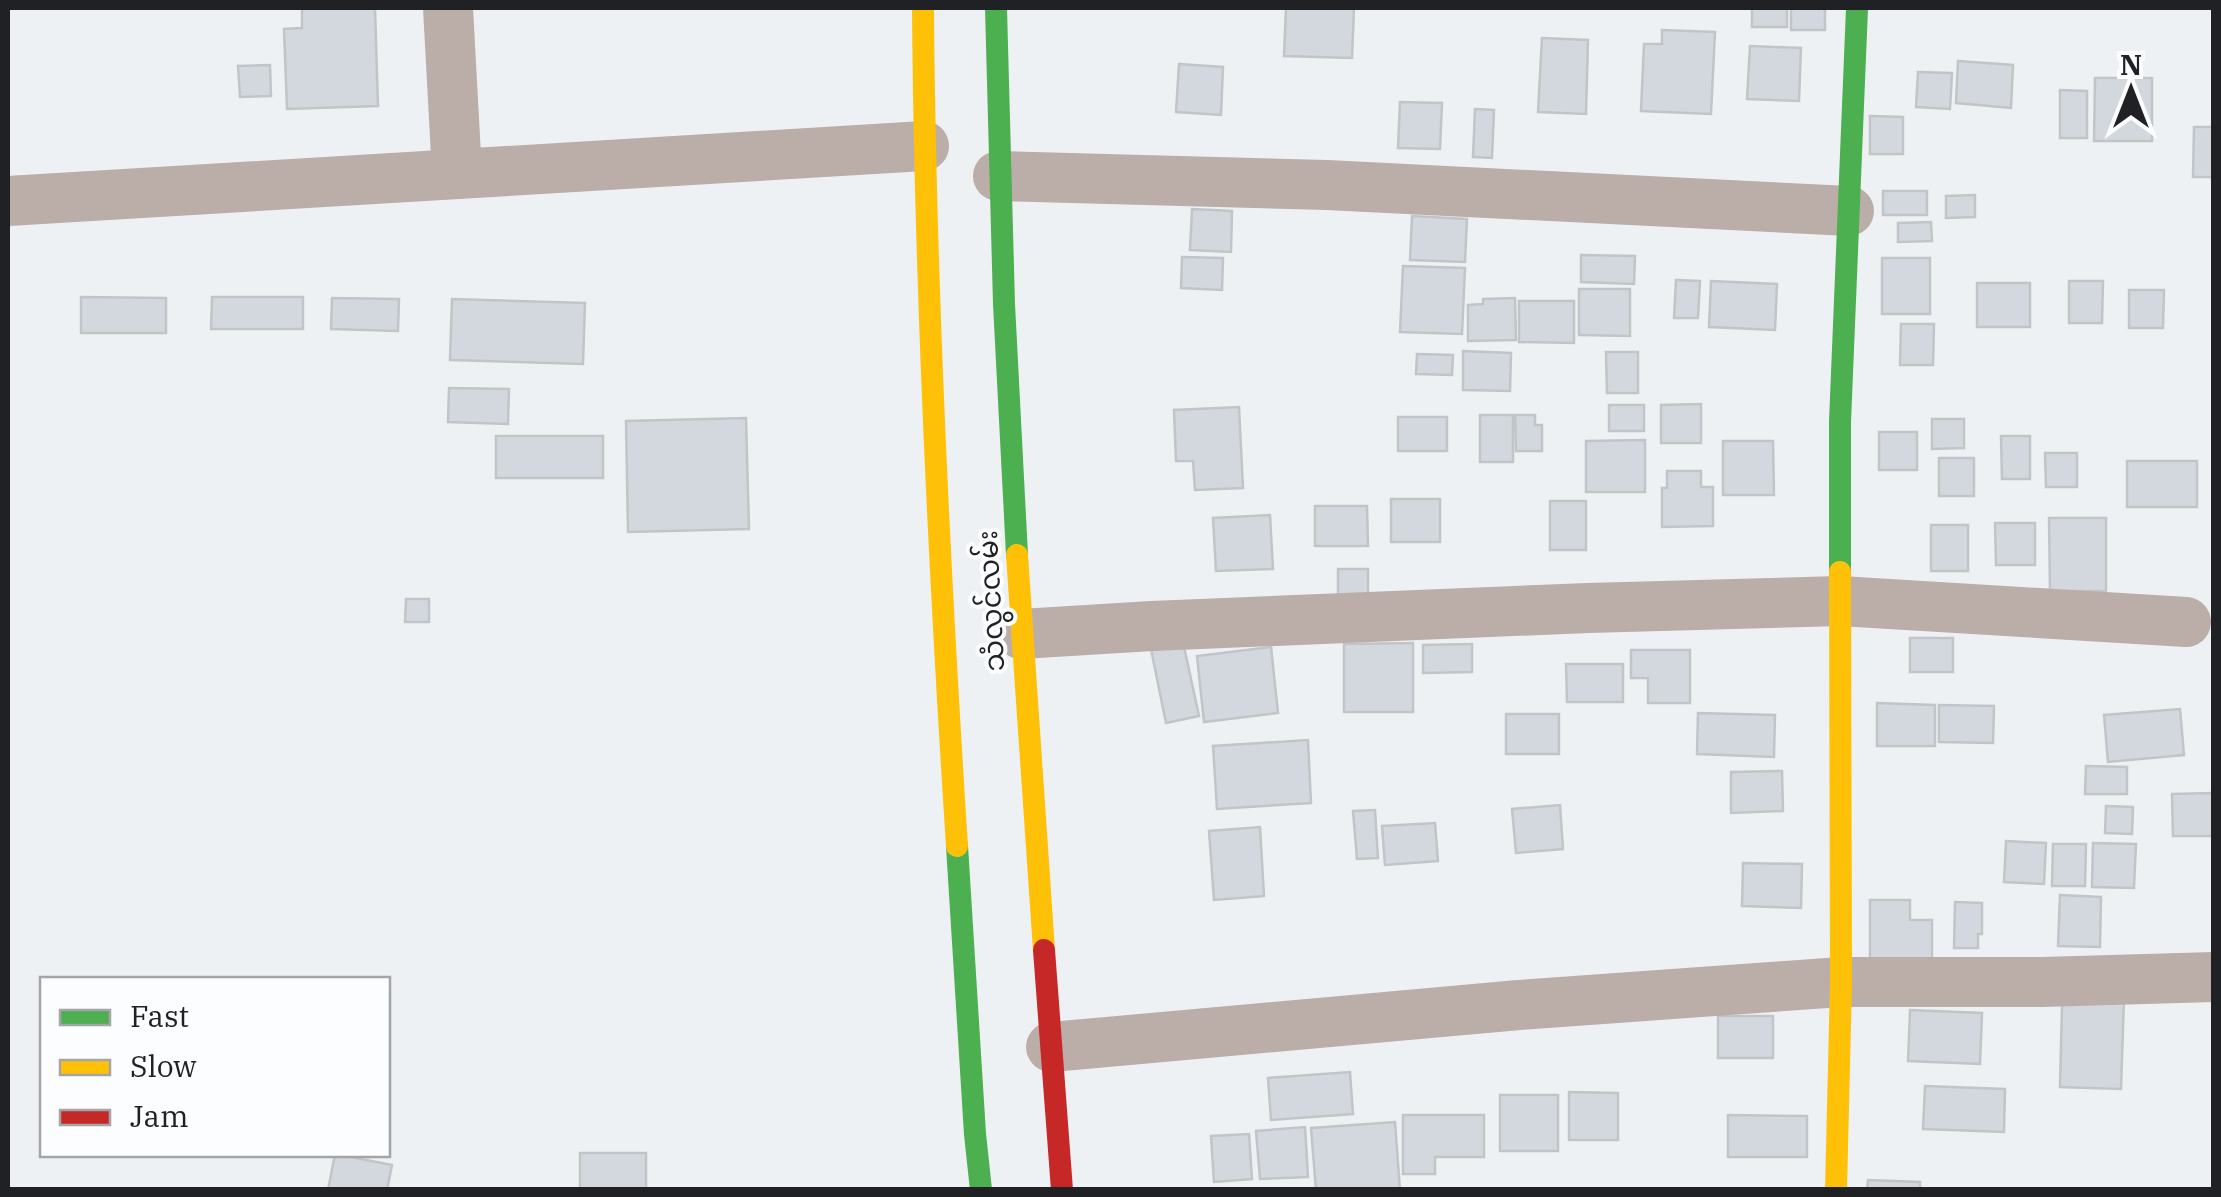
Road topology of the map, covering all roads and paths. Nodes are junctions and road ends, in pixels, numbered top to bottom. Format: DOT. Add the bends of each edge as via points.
graph roads {
  1 [pos="448,8"];
  2 [pos="923,8"];
  3 [pos="996,8"];
  4 [pos="1857,8"];
  5 [pos="924,146"];
  6 [pos="457,174"];
  7 [pos="998,176"];
  8 [pos="8,201"];
  9 [pos="1849,211"];
  10 [pos="1840,601"];
  11 [pos="2186,622"];
  12 [pos="1022,634"];
  13 [pos="2214,977"];
  14 [pos="1841,982"];
  15 [pos="1052,1048"];
  16 [pos="981,1190"];
  17 [pos="1062,1190"];
  18 [pos="1836,1190"];
  1 -- 6 [label="street"];
  2 -- 5 [label="main road, သံလွင်လမ်း"];
  3 -- 7 [label="main road, သံလွင်လမ်း"];
  4 -- 9 [label="main road"];
  5 -- 6 [label="street"];
  5 -- 16 [label="main road, သံလွင်လမ်း" via="942,615"];
  6 -- 8 [label="street"];
  7 -- 9 [label="street"];
  7 -- 12 [label="main road, သံလွင်လမ်း"];
  9 -- 10 [label="main road"];
  10 -- 11 [label="street"];
  10 -- 12 [label="street"];
  10 -- 14 [label="main road"];
  12 -- 15 [label="main road, သံလွင်လမ်း"];
  13 -- 14 [label="street"];
  14 -- 15 [label="street"];
  14 -- 18 [label="main road"];
  15 -- 17 [label="main road, သံလွင်လမ်း"];
}
